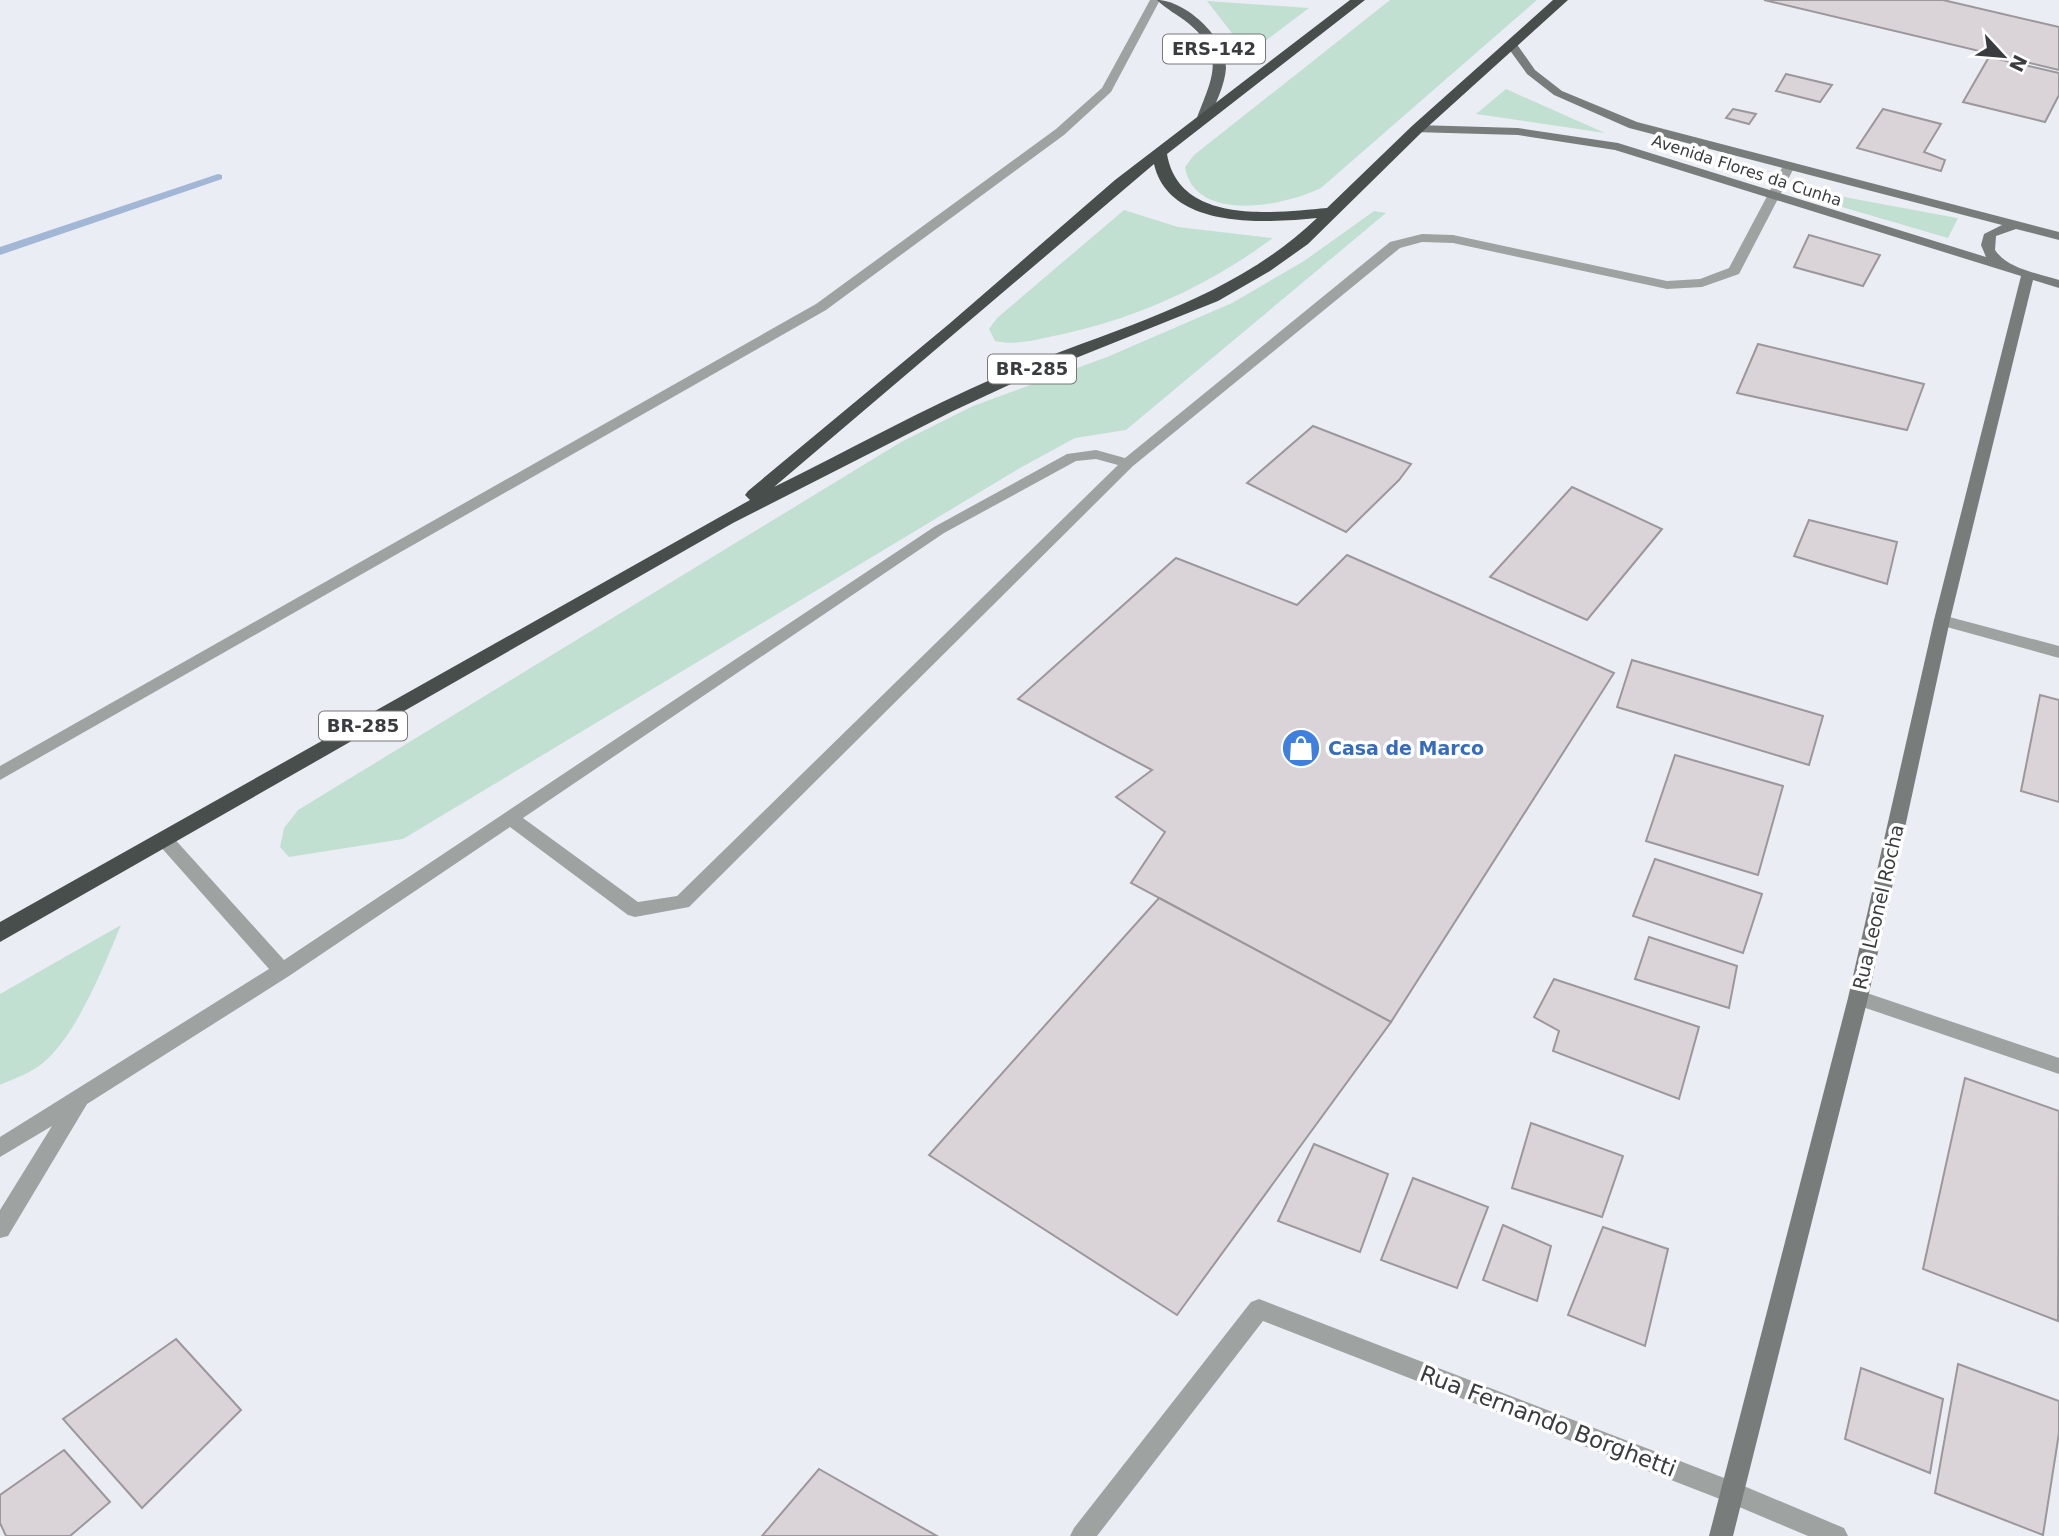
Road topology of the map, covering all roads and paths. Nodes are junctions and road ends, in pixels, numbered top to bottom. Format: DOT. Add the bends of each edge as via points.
graph roads {
  1 [pos="1155,0"];
  2 [pos="1162,0"];
  3 [pos="1358,0"];
  4 [pos="1561,0"];
  5 [pos="1512,45"];
  6 [pos="1203,118"];
  7 [pos="1417,129"];
  8 [pos="1160,154"];
  9 [pos="1789,166"];
  10 [pos="1771,196"];
  11 [pos="1330,212"];
  12 [pos="2017,225"];
  13 [pos="2059,236"];
  14 [pos="2059,275"];
  15 [pos="2027,277"];
  16 [pos="2059,284"];
  17 [pos="1128,463"];
  18 [pos="726,519"];
  19 [pos="1942,620"];
  20 [pos="2059,652"];
  21 [pos="0,774"];
  22 [pos="509,817"];
  23 [pos="165,840"];
  24 [pos="0,933"];
  25 [pos="282,971"];
  26 [pos="1858,998"];
  27 [pos="2059,1066"];
  28 [pos="81,1097"];
  29 [pos="0,1148"];
  30 [pos="0,1229"];
  31 [pos="1732,1492"];
  32 [pos="1082,1536"];
  33 [pos="1721,1536"];
  34 [pos="1836,1536"];
  1 -- 21 [label="street" via="1107,90 1060,132 821,307"];
  2 -- 6 [label="main road, ERS-142" via="1199,26 1221,66"];
  3 -- 6 [label="highway, BR-285"];
  4 -- 5 [label="highway, BR-285"];
  5 -- 7 [label="highway, BR-285"];
  5 -- 9 [label="street, Avenida Flores da Cunha" via="1531,72 1593,111"];
  6 -- 8 [label="highway, BR-285"];
  7 -- 10 [label="street, Avenida Flores da Cunha" via="1470,126 1567,136 1618,147"];
  7 -- 11 [label="highway, BR-285"];
  8 -- 11 [label="highway" via="1165,177 1194,203 1259,218"];
  8 -- 18 [label="highway, BR-285" via="1120,183"];
  9 -- 10 [label="street"];
  9 -- 12 [label="street, Avenida Flores da Cunha"];
  10 -- 15 [label="street, Avenida Flores da Cunha"];
  10 -- 17 [label="street" via="1734,271 1702,283 1667,285 1453,239 1422,237 1395,246"];
  11 -- 18 [label="highway, BR-285" via="1265,268 1212,298 993,385"];
  12 -- 13 [label="street, Avenida Flores da Cunha"];
  12 -- 15 [label="street" via="1990,234 1985,243 1999,262"];
  14 -- 15 [label="street"];
  15 -- 16 [label="street, Avenida Flores da Cunha"];
  15 -- 19 [label="street, Rua Leonel Rocha"];
  17 -- 22 [label="street" via="1096,454 1072,457 939,530"];
  17 -- 22 [label="street" via="682,902 635,910"];
  18 -- 23 [label="highway, BR-285"];
  19 -- 20 [label="street"];
  19 -- 26 [label="street, Rua Leonel Rocha"];
  22 -- 25 [label="street"];
  23 -- 24 [label="highway, BR-285"];
  23 -- 25 [label="street"];
  25 -- 28 [label="street"];
  26 -- 27 [label="street"];
  26 -- 31 [label="street, Rua Leonel Rocha"];
  28 -- 29 [label="street"];
  28 -- 30 [label="street"];
  31 -- 32 [label="street, Rua Fernando Borghetti" via="1259,1310"];
  31 -- 33 [label="street, Rua Leonel Rocha"];
  31 -- 34 [label="street, Rua Fernando Borghetti"];
}
